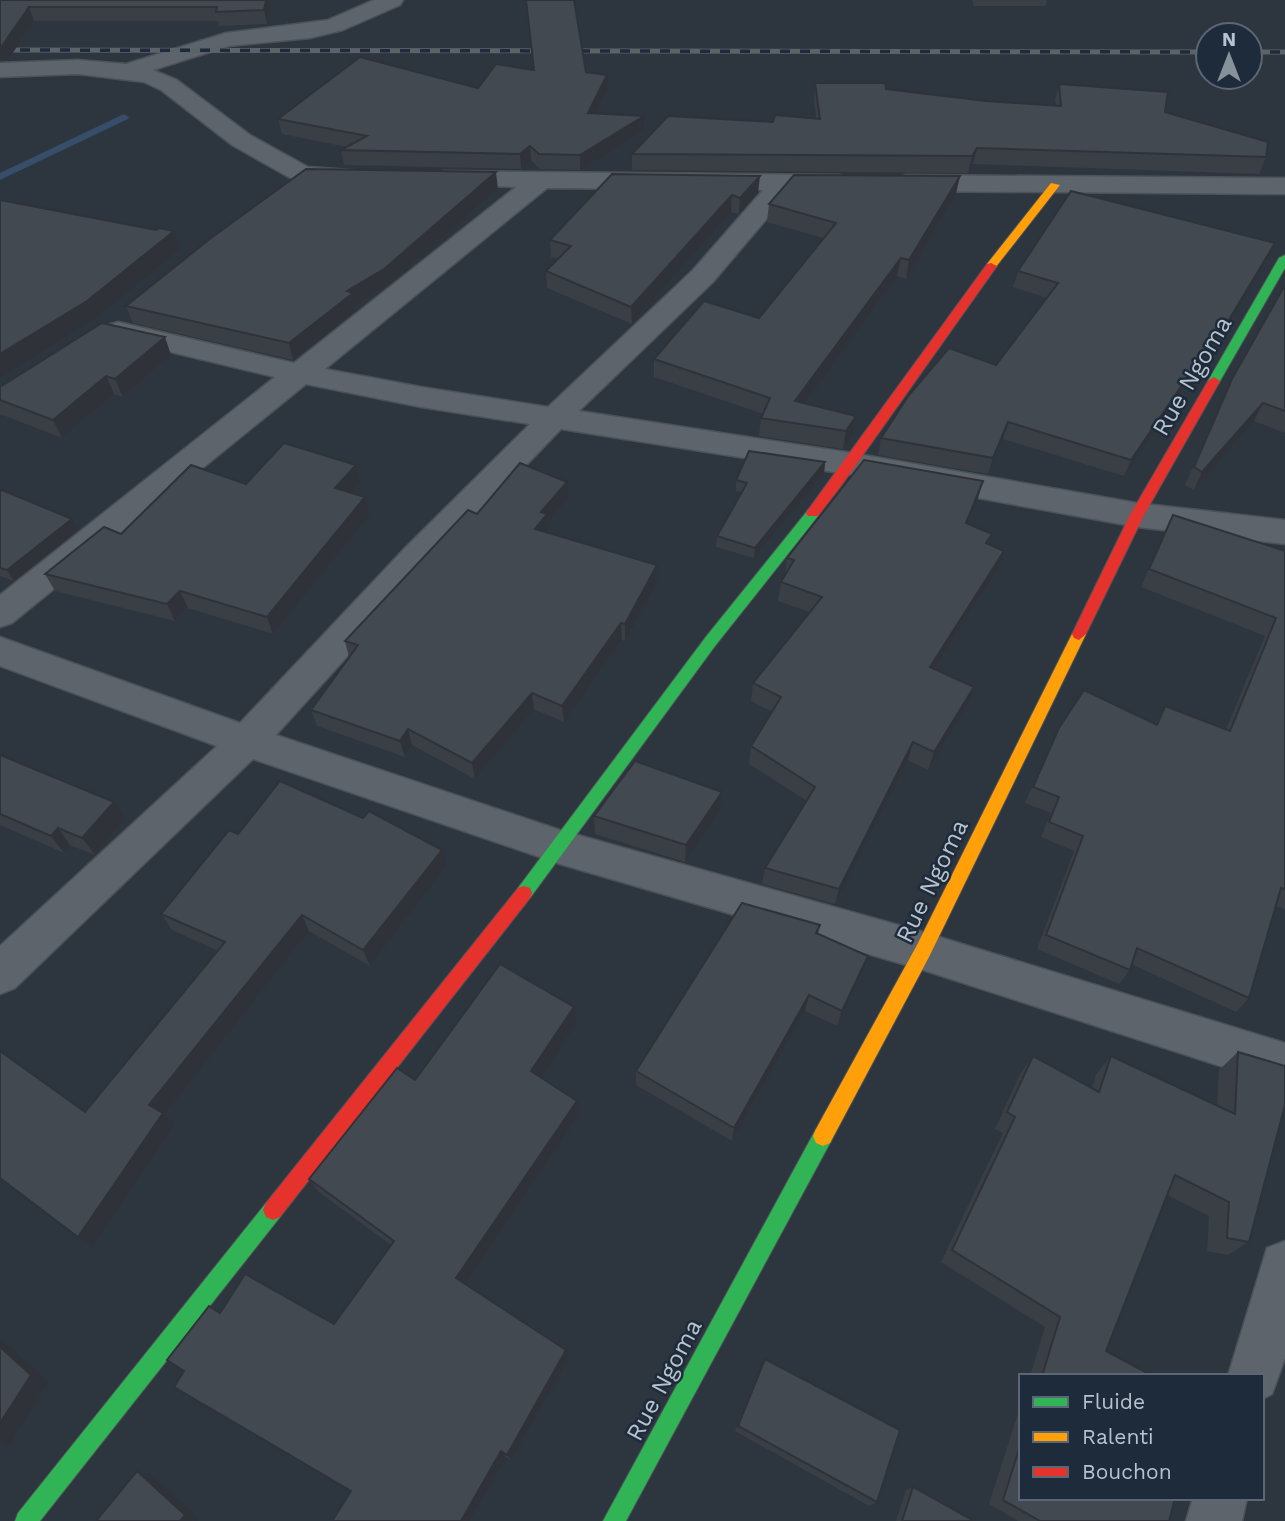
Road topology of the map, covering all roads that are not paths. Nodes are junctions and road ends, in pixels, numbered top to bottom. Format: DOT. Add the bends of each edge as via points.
graph roads {
  1 [pos="392,0"];
  2 [pos="0,70"];
  3 [pos="127,71"];
  4 [pos="372,177"];
  5 [pos="427,178"];
  6 [pos="541,180"];
  7 [pos="784,182"];
  8 [pos="1055,185"];
  9 [pos="1285,186"];
  10 [pos="1285,258"];
  11 [pos="136,303"];
  12 [pos="298,373"];
  13 [pos="554,418"];
  14 [pos="852,464"];
  15 [pos="1138,514"];
  16 [pos="1285,531"];
  17 [pos="0,614"];
  18 [pos="0,651"];
  19 [pos="247,741"];
  20 [pos="560,847"];
  21 [pos="923,951"];
  22 [pos="0,974"];
  23 [pos="1285,1065"];
  24 [pos="1285,1266"];
  25 [pos="1255,1374"];
  26 [pos="1219,1500"];
  27 [pos="26,1521"];
  28 [pos="614,1521"];
  29 [pos="1214,1521"];
  1 -- 3 [label="street" via="335,25 226,40"];
  2 -- 3 [label="street" via="78,67"];
  3 -- 4 [label="street" via="169,85 292,183"];
  5 -- 6 [label="street"];
  6 -- 7 [label="street"];
  6 -- 12 [label="street"];
  7 -- 8 [label="street"];
  7 -- 13 [label="street" via="703,276"];
  8 -- 9 [label="street"];
  8 -- 14 [label="street" via="955,311"];
  10 -- 15 [label="street, Rue Ngoma"];
  11 -- 12 [label="street" via="100,331"];
  12 -- 13 [label="street"];
  12 -- 17 [label="street"];
  13 -- 14 [label="street"];
  13 -- 19 [label="street" via="417,557"];
  14 -- 15 [label="street"];
  14 -- 20 [label="street" via="710,642"];
  15 -- 16 [label="street"];
  15 -- 21 [label="street, Rue Ngoma"];
  18 -- 19 [label="street"];
  19 -- 20 [label="street"];
  19 -- 22 [label="street"];
  20 -- 21 [label="street"];
  20 -- 27 [label="street"];
  21 -- 23 [label="street"];
  21 -- 28 [label="street, Rue Ngoma"];
  24 -- 25 [label="street"];
  26 -- 29 [label="street"];
}
